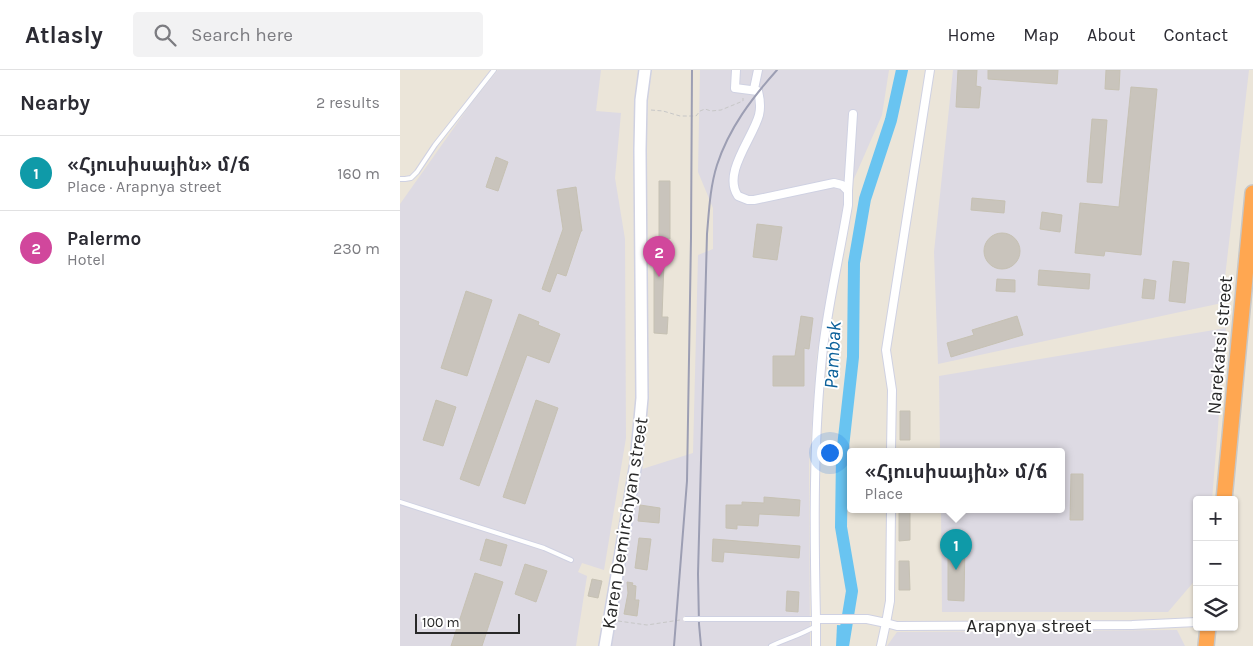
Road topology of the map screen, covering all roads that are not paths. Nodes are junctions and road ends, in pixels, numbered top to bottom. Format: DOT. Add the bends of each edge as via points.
graph roads {
  1 [pos="494,70"];
  2 [pos="644,70"];
  3 [pos="736,70"];
  4 [pos="758,70"];
  5 [pos="930,70"];
  6 [pos="754,89"];
  7 [pos="853,114"];
  8 [pos="400,178"];
  9 [pos="848,191"];
  10 [pos="1253,193"];
  11 [pos="1248,302"];
  12 [pos="891,448"];
  13 [pos="1224,496"];
  14 [pos="400,502"];
  15 [pos="891,513"];
  16 [pos="572,560"];
  17 [pos="685,619"];
  18 [pos="816,622"];
  19 [pos="1193,622"];
  20 [pos="886,623"];
  21 [pos="1208,631"];
  22 [pos="605,646"];
  23 [pos="771,646"];
  24 [pos="816,646"];
  25 [pos="881,646"];
  26 [pos="1206,646"];
  1 -- 8 [label="lane" via="412,178"];
  2 -- 22 [label="main road, Karen Demirchyan street" via="641,110 642,398 636,463"];
  3 -- 6 [label="street" via="735,88"];
  4 -- 6 [label="street"];
  5 -- 12 [label="street" via="886,350 892,390"];
  6 -- 9 [label="street" via="758,91 760,111 734,173 738,196 754,200 834,184 842,184"];
  7 -- 9 [label="street"];
  9 -- 18 [label="street" via="823,348 818,412 814,475"];
  10 -- 11 [label="highway, Narekatsi street"];
  11 -- 13 [label="highway, Narekatsi street"];
  14 -- 16 [label="lane"];
  15 -- 20 [label="street" via="890,600"];
  17 -- 18 [label="lane, bridge"];
  18 -- 20 [label="street, Arapnya street" via="867,619"];
  18 -- 23 [label="lane" via="800,635"];
  18 -- 24 [label="street"];
  19 -- 20 [label="street, Arapnya street" via="907,626"];
  20 -- 25 [label="street"];
  21 -- 26 [label="highway"];
}
